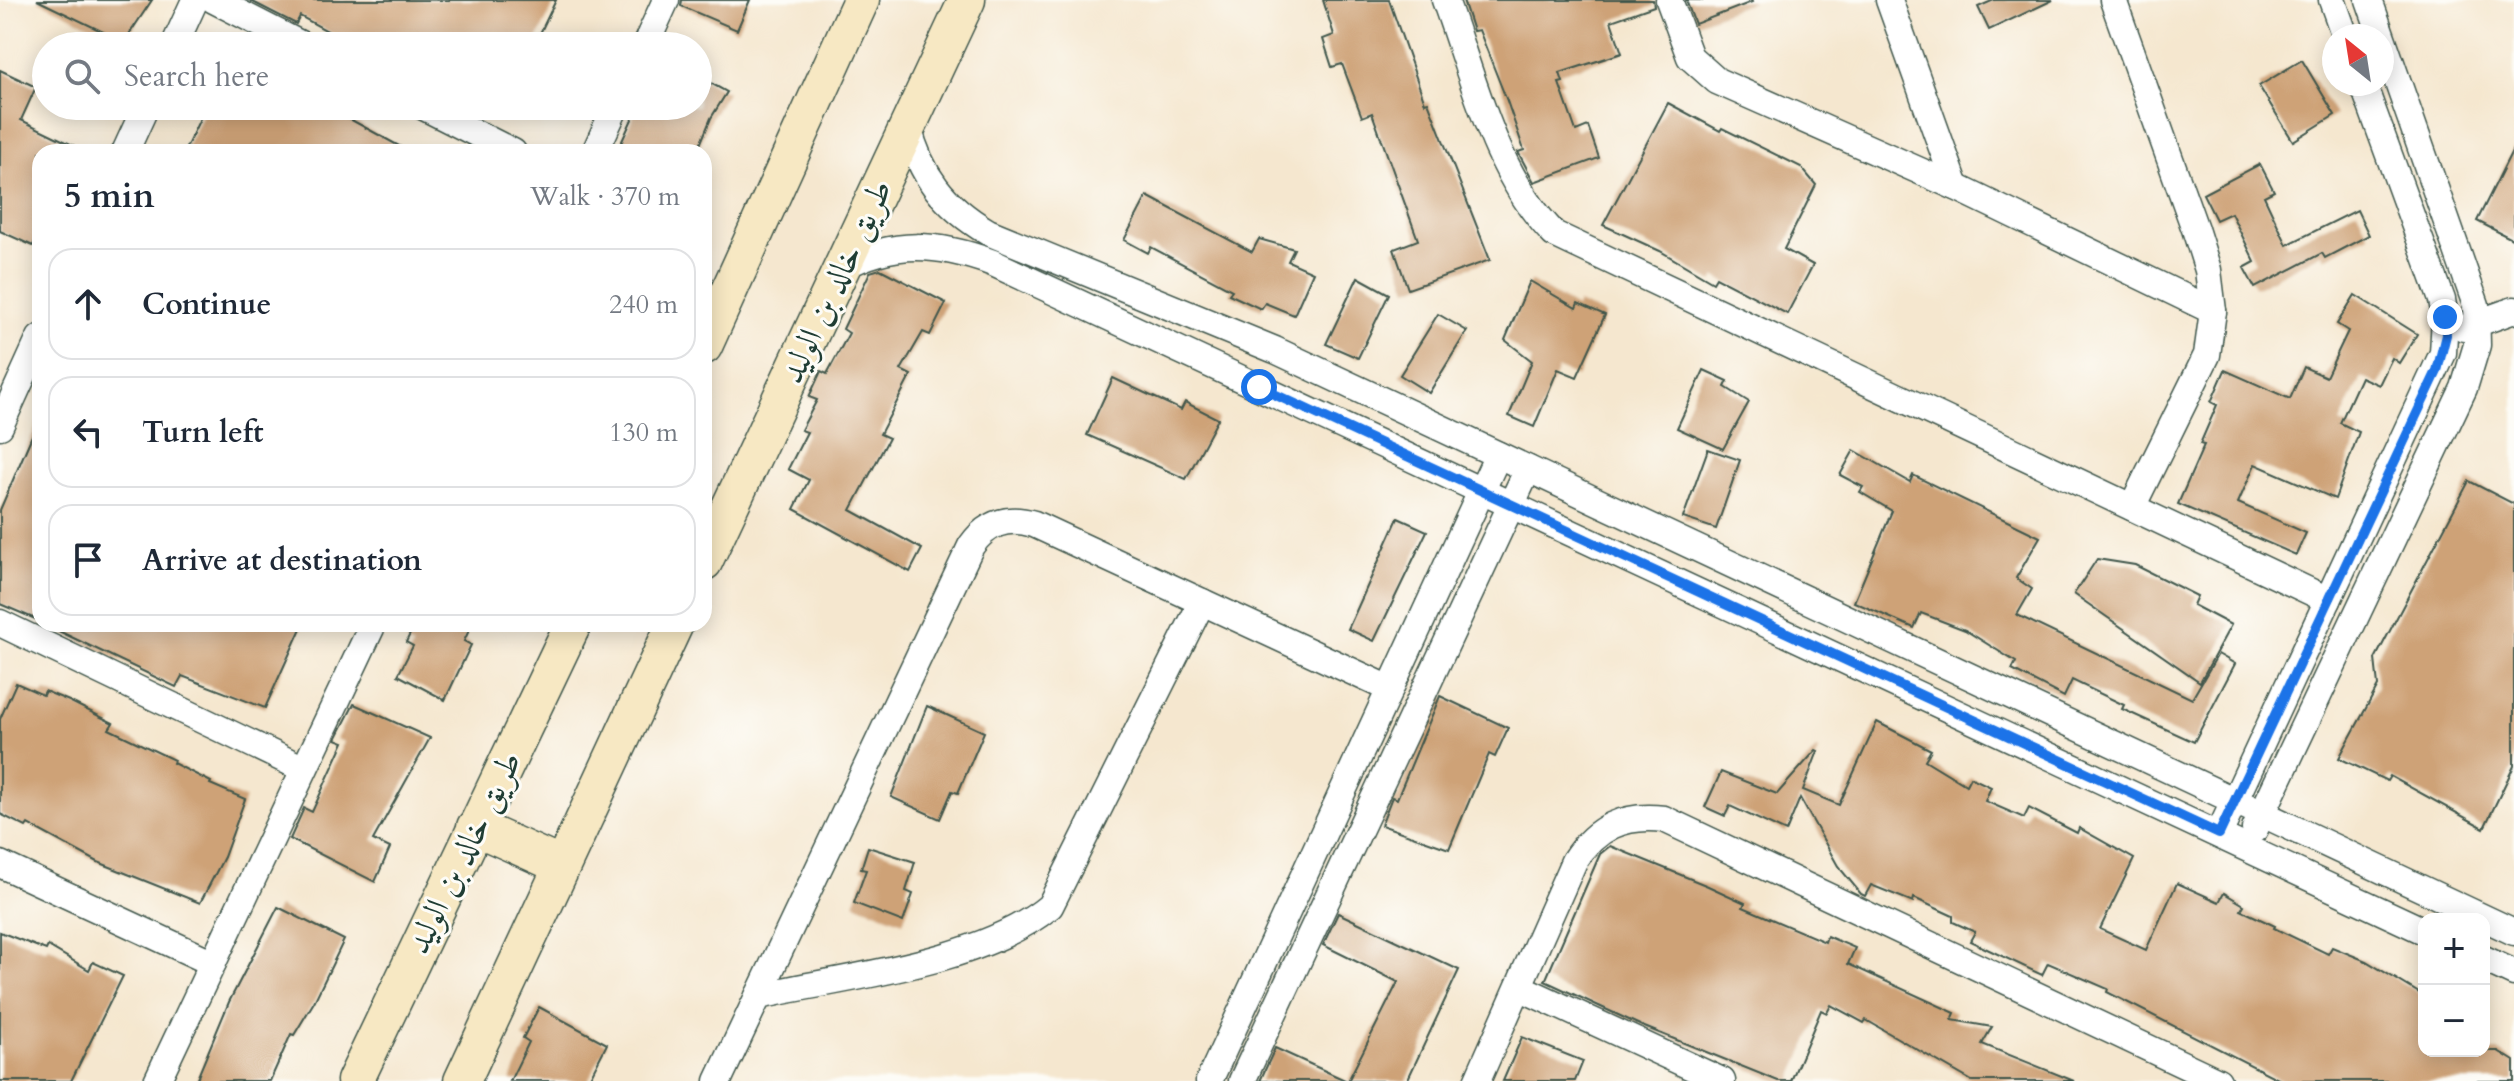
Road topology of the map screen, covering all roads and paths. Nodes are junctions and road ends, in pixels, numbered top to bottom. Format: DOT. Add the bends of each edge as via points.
graph roads {
  1 [pos="195,0"];
  2 [pos="214,0"];
  3 [pos="666,0"];
  4 [pos="861,0"];
  5 [pos="967,0"];
  6 [pos="1445,0"];
  7 [pos="1669,0"];
  8 [pos="1889,0"];
  9 [pos="2113,0"];
  10 [pos="2332,0"];
  11 [pos="2369,0"];
  12 [pos="2341,24"];
  13 [pos="180,32"];
  14 [pos="277,32"];
  15 [pos="651,32"];
  16 [pos="2367,96"];
  17 [pos="140,120"];
  18 [pos="450,120"];
  19 [pos="610,120"];
  20 [pos="908,126"];
  21 [pos="129,144"];
  22 [pos="497,144"];
  23 [pos="599,144"];
  24 [pos="1956,187"];
  25 [pos="841,268"];
  26 [pos="2514,310"];
  27 [pos="2213,311"];
  28 [pos="2478,323"];
  29 [pos="712,328"];
  30 [pos="2446,335"];
  31 [pos="30,386"];
  32 [pos="0,426"];
  33 [pos="1498,455"];
  34 [pos="1528,469"];
  35 [pos="1481,492"];
  36 [pos="1511,506"];
  37 [pos="2132,507"];
  38 [pos="712,545"];
  39 [pos="2328,600"];
  40 [pos="1202,602"];
  41 [pos="0,623"];
  42 [pos="369,632"];
  43 [pos="569,632"];
  44 [pos="671,632"];
  45 [pos="1390,689"];
  46 [pos="304,769"];
  47 [pos="2235,800"];
  48 [pos="2262,813"];
  49 [pos="475,827"];
  50 [pos="2219,834"];
  51 [pos="2247,847"];
  52 [pos="0,864"];
  53 [pos="562,866"];
  54 [pos="2418,928"];
  55 [pos="2514,932"];
  56 [pos="2490,962"];
  57 [pos="213,963"];
  58 [pos="2514,973"];
  59 [pos="1519,987"];
  60 [pos="758,996"];
  61 [pos="157,1081"];
  62 [pos="355,1081"];
  63 [pos="462,1081"];
  64 [pos="718,1081"];
  65 [pos="1209,1081"];
  66 [pos="1242,1081"];
  67 [pos="1477,1081"];
  68 [pos="1722,1081"];
  69 [pos="2218,1081"];
  1 -- 13 [label="street"];
  2 -- 14 [label="street"];
  3 -- 15 [label="street"];
  4 -- 29 [label="street"];
  5 -- 20 [label="street, طريق خالد بن الوليد"];
  6 -- 37 [label="street" via="1511,180 1554,234"];
  7 -- 24 [label="street" via="1690,57 1702,71"];
  8 -- 24 [label="street"];
  9 -- 27 [label="street" via="2199,242"];
  10 -- 12 [label="street"];
  11 -- 28 [label="street"];
  16 -- 30 [label="street" via="2442,300"];
  17 -- 21 [label="street"];
  18 -- 22 [label="street"];
  19 -- 23 [label="street"];
  20 -- 25 [label="street, طريق خالد بن الوليد"];
  20 -- 33 [label="street" via="926,178 953,209 988,232 1275,350"];
  24 -- 27 [label="street"];
  25 -- 35 [label="street" via="905,246 950,248 971,255"];
  25 -- 38 [label="street, طريق خالد بن الوليد"];
  26 -- 28 [label="street"];
  27 -- 37 [label="street" via="2207,355"];
  28 -- 30 [label="street"];
  28 -- 48 [label="street" via="2473,367 2464,388"];
  30 -- 39 [label="street" via="2437,371"];
  31 -- 32 [label="street"];
  33 -- 34 [label="street"];
  33 -- 35 [label="street"];
  34 -- 36 [label="street"];
  34 -- 47 [label="street"];
  35 -- 36 [label="street"];
  35 -- 45 [label="street"];
  36 -- 50 [label="street"];
  36 -- 66 [label="street"];
  37 -- 39 [label="street"];
  39 -- 47 [label="street"];
  40 -- 45 [label="street"];
  40 -- 60 [label="street" via="1050,906 1031,922 966,949"];
  40 -- 60 [label="street" via="1034,524 1005,520 980,534"];
  41 -- 46 [label="street"];
  42 -- 46 [label="street"];
  43 -- 49 [label="street, طريق خالد بن الوليد"];
  44 -- 53 [label="street"];
  45 -- 65 [label="street"];
  46 -- 57 [label="street"];
  47 -- 48 [label="street"];
  47 -- 50 [label="street"];
  48 -- 51 [label="street"];
  48 -- 55 [label="street"];
  49 -- 53 [label="street"];
  49 -- 62 [label="street, طريق خالد بن الوليد"];
  50 -- 51 [label="street"];
  51 -- 54 [label="street"];
  52 -- 57 [label="street"];
  53 -- 63 [label="street"];
  56 -- 58 [label="street"];
  57 -- 61 [label="street"];
  59 -- 67 [label="street"];
  59 -- 68 [label="street"];
  59 -- 69 [label="street" via="1586,843 1602,829 1643,816 1664,819"];
  60 -- 64 [label="street"];
}
